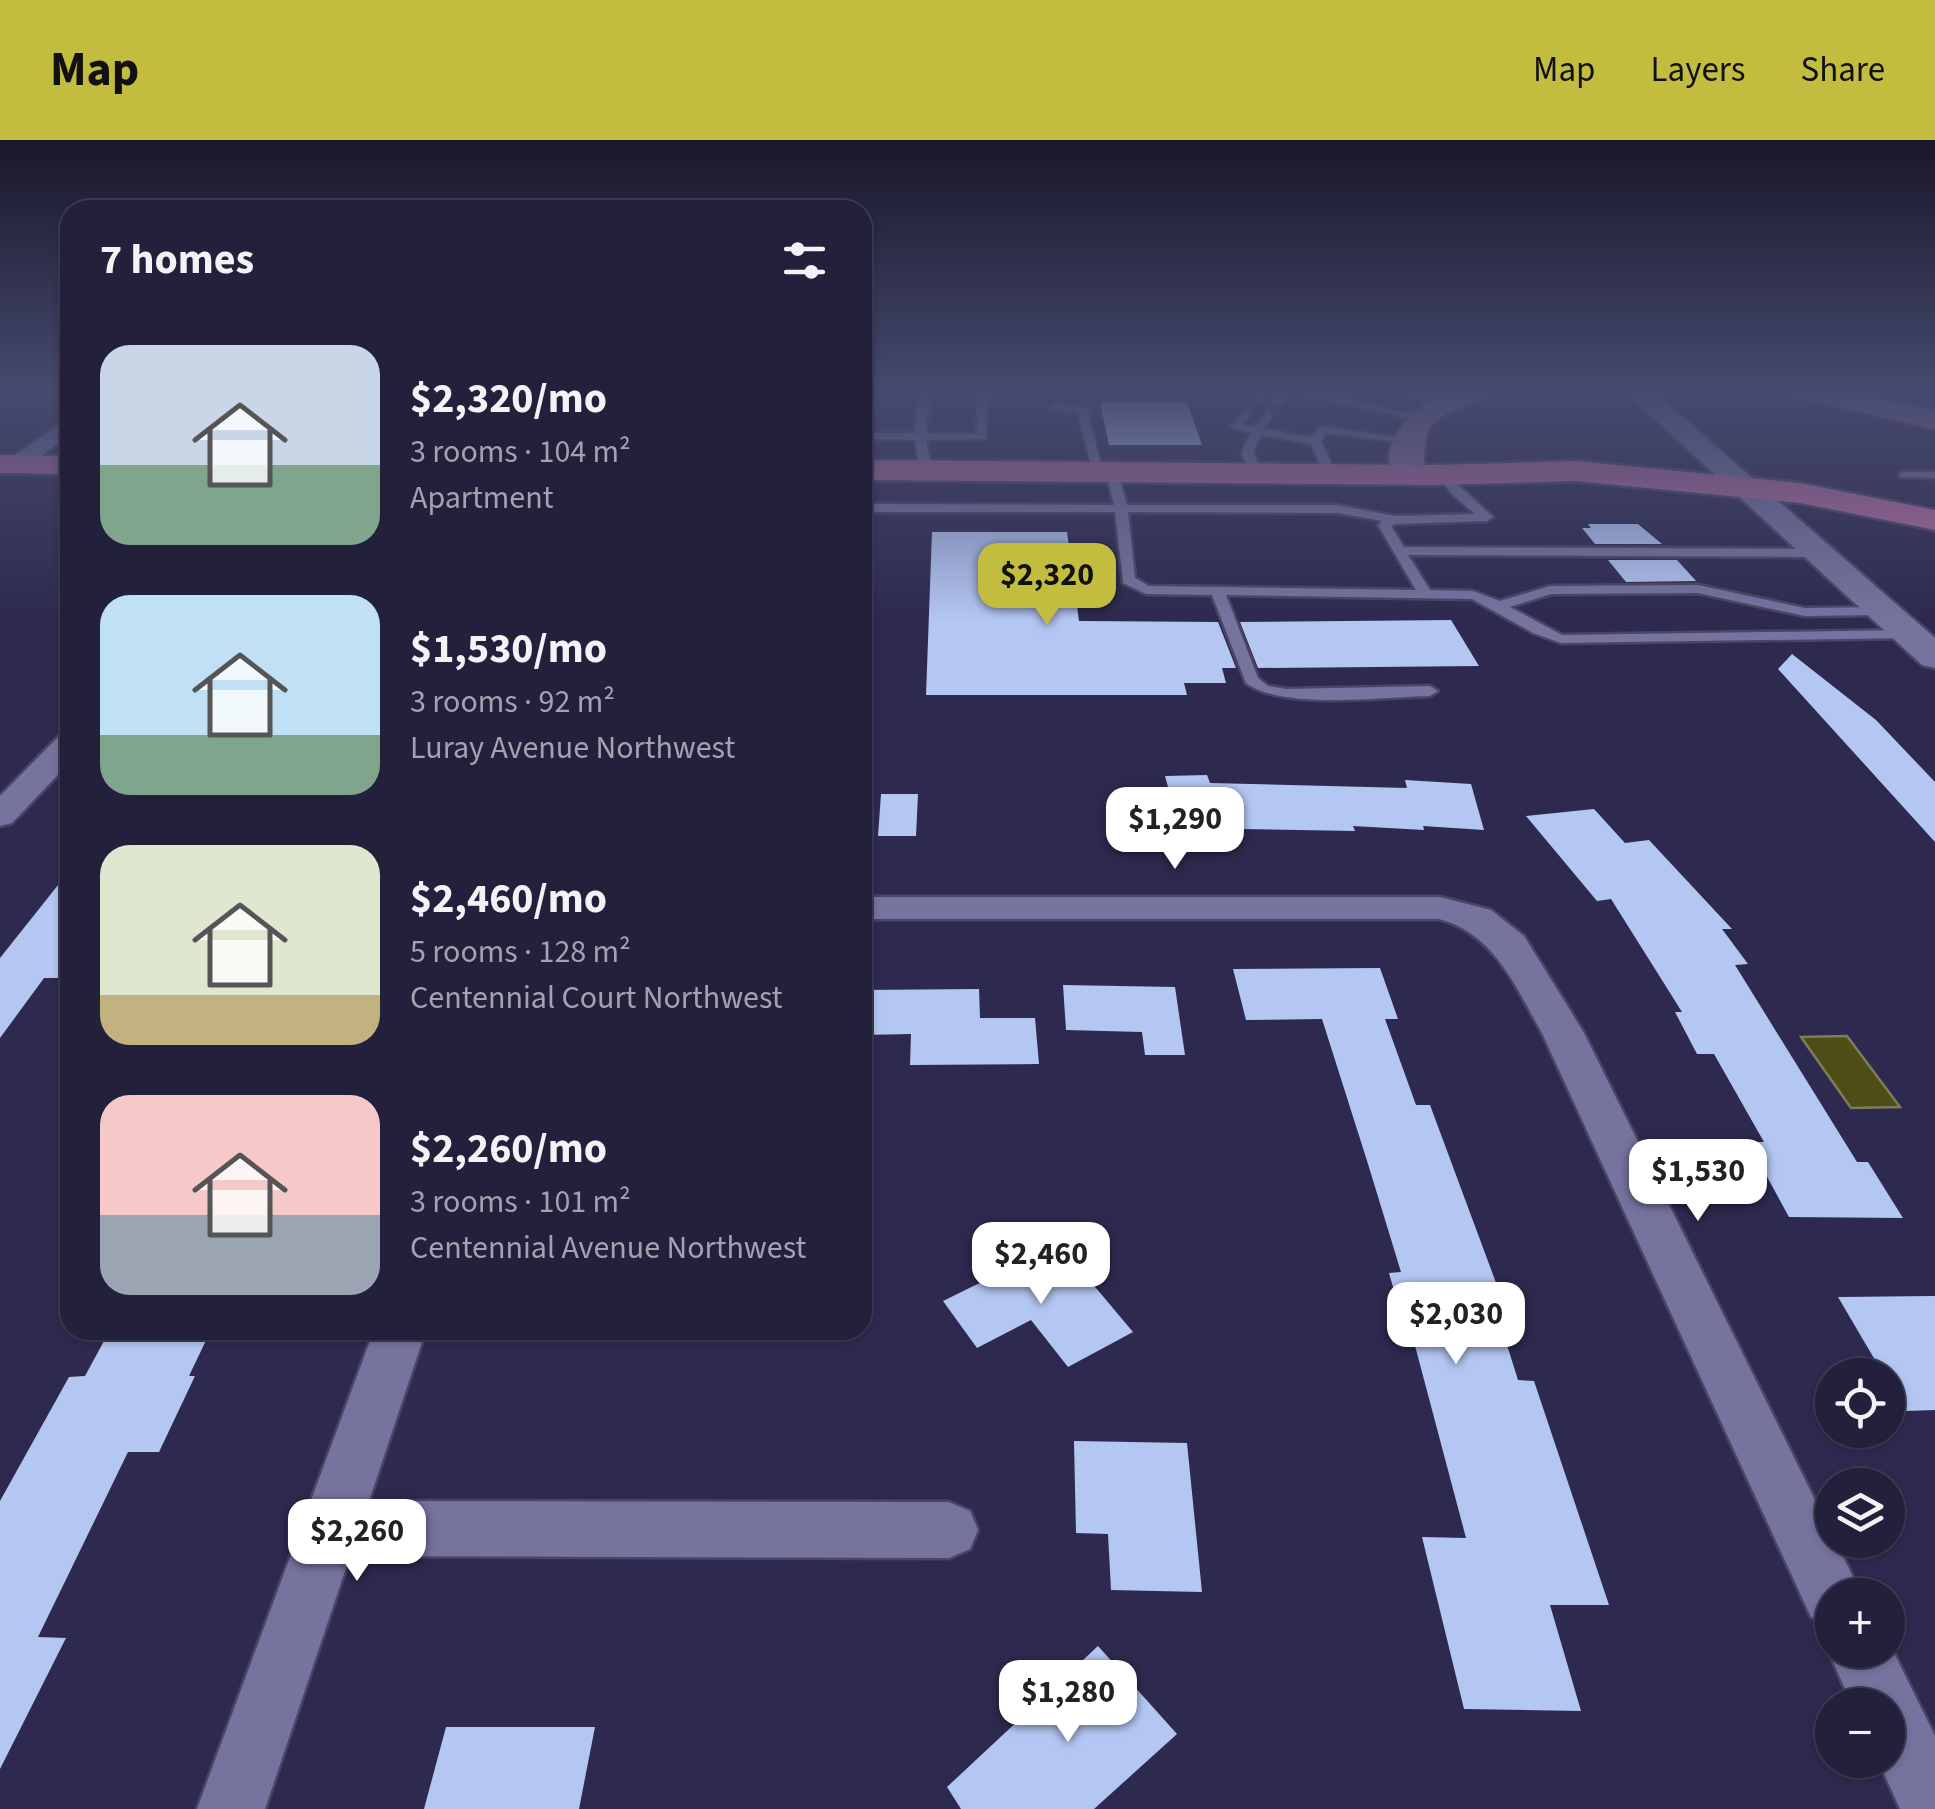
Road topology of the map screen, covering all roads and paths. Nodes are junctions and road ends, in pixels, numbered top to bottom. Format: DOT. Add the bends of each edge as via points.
graph roads {
  1 [pos="925,467"];
  2 [pos="1104,467"];
  3 [pos="1253,467"];
  4 [pos="1329,467"];
  5 [pos="1408,467"];
  6 [pos="1721,467"];
  7 [pos="872,470"];
  8 [pos="926,470"];
  9 [pos="1106,472"];
  10 [pos="1256,474"];
  11 [pos="1330,474"];
  12 [pos="1407,475"];
  13 [pos="1444,475"];
  14 [pos="1904,475"];
  15 [pos="1935,475"];
  16 [pos="1744,487"];
  17 [pos="1120,507"];
  18 [pos="872,508"];
  19 [pos="1771,512"];
  20 [pos="1395,520"];
  21 [pos="1935,520"];
  22 [pos="1935,543"];
  23 [pos="1400,551"];
  24 [pos="1817,553"];
  25 [pos="1218,593"];
  26 [pos="1425,594"];
  27 [pos="1502,605"];
  28 [pos="1880,611"];
  29 [pos="1922,646"];
  30 [pos="1430,691"];
  31 [pos="60,752"];
  32 [pos="33,780"];
  33 [pos="60,780"];
  34 [pos="0,816"];
  35 [pos="872,908"];
  36 [pos="396,1340"];
  37 [pos="329,1528"];
  38 [pos="949,1530"];
  39 [pos="1823,1578"];
  40 [pos="1905,1747"];
  41 [pos="231,1809"];
  42 [pos="1935,1809"];
  1 -- 8 [label="lane"];
  2 -- 9 [label="lane"];
  3 -- 10 [label="lane"];
  4 -- 11 [label="lane"];
  5 -- 12 [label="main road"];
  6 -- 16 [label="street"];
  7 -- 8 [label="highway"];
  8 -- 9 [label="highway"];
  9 -- 10 [label="highway"];
  9 -- 17 [label="lane"];
  10 -- 11 [label="highway"];
  11 -- 12 [label="highway"];
  12 -- 13 [label="highway"];
  13 -- 16 [label="highway" via="1546,470"];
  13 -- 19 [label="highway"];
  13 -- 20 [label="lane" via="1487,517"];
  14 -- 15 [label="lane"];
  16 -- 19 [label="street"];
  16 -- 21 [label="highway"];
  17 -- 18 [label="lane"];
  17 -- 20 [label="lane" via="1337,509"];
  17 -- 25 [label="lane" via="1128,580 1146,590"];
  19 -- 22 [label="highway"];
  19 -- 24 [label="street"];
  20 -- 23 [label="lane" via="1384,525"];
  23 -- 24 [label="lane"];
  23 -- 26 [label="lane"];
  24 -- 28 [label="street"];
  25 -- 26 [label="lane"];
  25 -- 30 [label="lane" via="1251,680 1262,689"];
  26 -- 27 [label="lane"];
  27 -- 28 [label="lane" via="1550,590 1698,589 1805,612"];
  27 -- 29 [label="lane" via="1534,631 1561,639"];
  28 -- 29 [label="street"];
  31 -- 32 [label="street"];
  32 -- 33 [label="street"];
  32 -- 34 [label="street"];
  35 -- 39 [label="street" via="1352,906 1440,908 1478,918 1510,945 1563,1032"];
  36 -- 37 [label="street"];
  37 -- 38 [label="street"];
  37 -- 41 [label="street"];
  40 -- 42 [label="street"];
}
